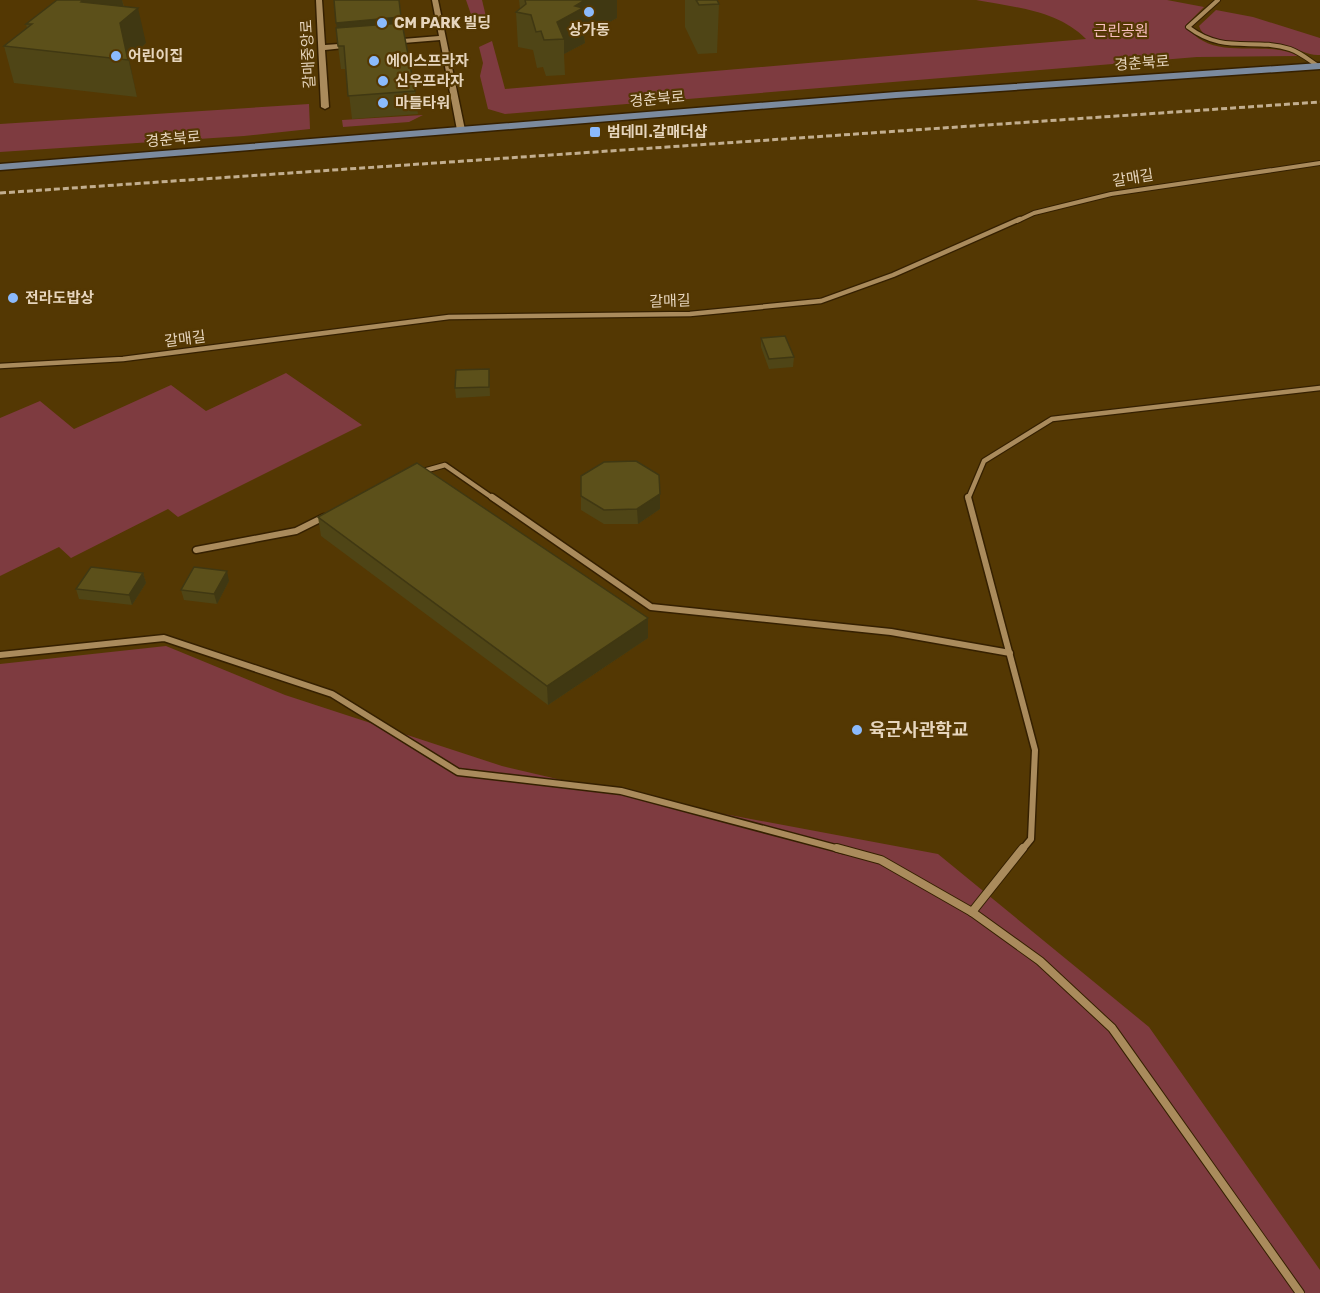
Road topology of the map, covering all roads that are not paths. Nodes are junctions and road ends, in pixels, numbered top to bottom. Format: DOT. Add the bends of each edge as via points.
graph roads {
  1 [pos="319,0"];
  2 [pos="435,0"];
  3 [pos="1218,0"];
  4 [pos="442,38"];
  5 [pos="387,42"];
  6 [pos="365,44"];
  7 [pos="321,48"];
  8 [pos="1319,66"];
  9 [pos="325,107"];
  10 [pos="461,130"];
  11 [pos="1320,163"];
  12 [pos="0,167"];
  13 [pos="1,366"];
  14 [pos="1320,388"];
  15 [pos="413,474"];
  16 [pos="328,515"];
  17 [pos="196,550"];
  18 [pos="1010,653"];
  19 [pos="0,655"];
  20 [pos="972,912"];
  21 [pos="1300,1293"];
  1 -- 7 [label="street, 갈매중앙로"];
  2 -- 4 [label="street"];
  3 -- 8 [label="street, 경춘북로" via="1188,27 1197,35 1218,44 1287,48"];
  4 -- 5 [label="street"];
  4 -- 10 [label="street"];
  6 -- 7 [label="street"];
  7 -- 9 [label="street, 갈매중앙로"];
  8 -- 10 [label="main road, 경춘북로"];
  10 -- 12 [label="main road, 경춘북로"];
  11 -- 13 [label="street, 갈매길" via="1111,194 1034,213 893,275 821,301 690,314 449,317 123,360"];
  14 -- 18 [label="street" via="1052,419 984,461 968,497"];
  15 -- 18 [label="street" via="445,465 651,607 891,632"];
  16 -- 17 [label="street" via="296,531"];
  18 -- 20 [label="street" via="1035,750 1031,839"];
  19 -- 20 [label="street" via="164,638 332,694 458,772 621,791 881,860"];
  20 -- 21 [label="street" via="1040,962 1112,1028"];
}
